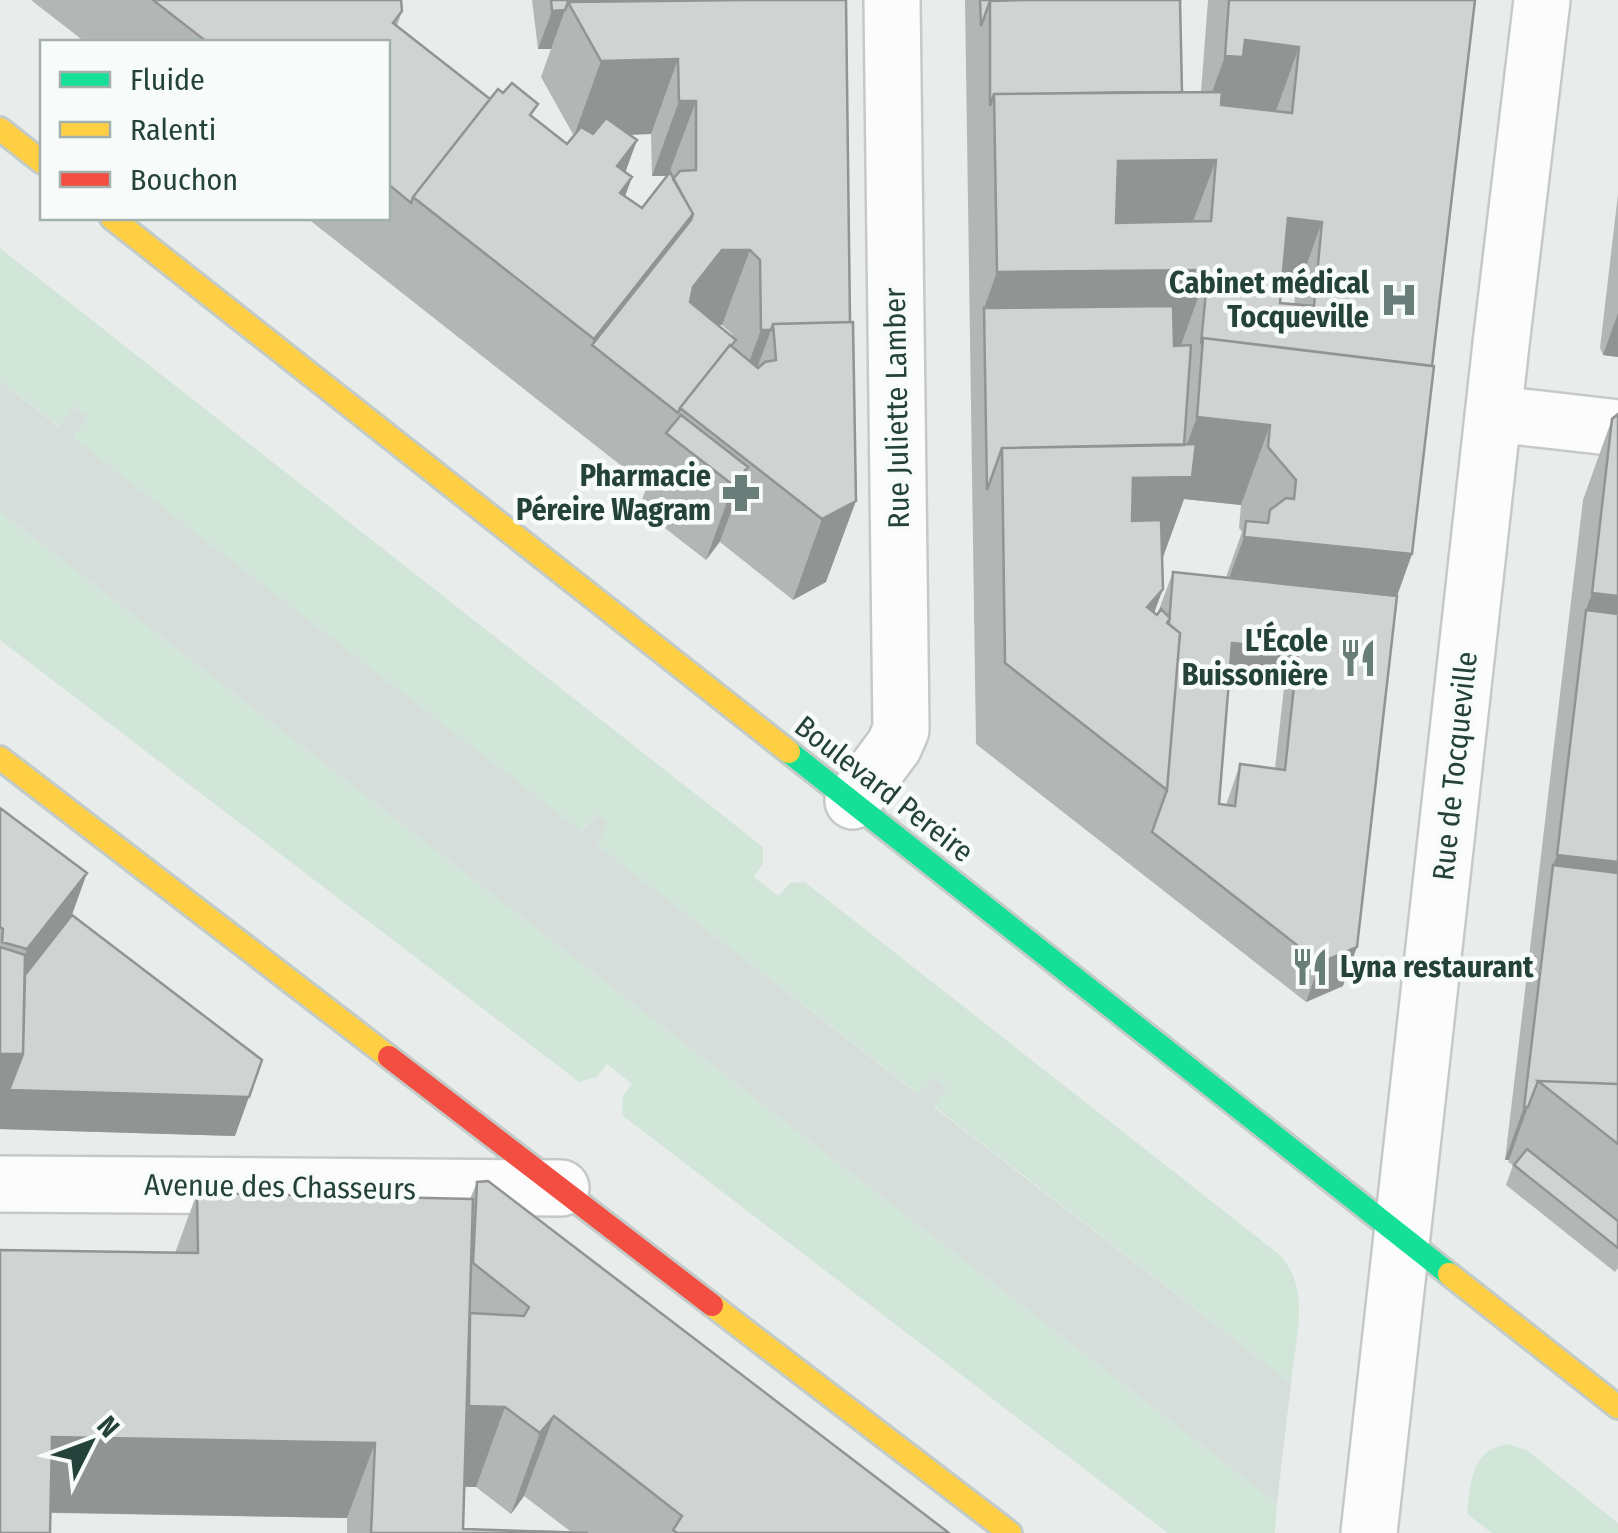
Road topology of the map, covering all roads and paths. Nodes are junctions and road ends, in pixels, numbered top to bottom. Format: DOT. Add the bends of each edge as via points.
graph roads {
  1 [pos="892,0"];
  2 [pos="1542,0"];
  3 [pos="0,129"];
  4 [pos="40,160"];
  5 [pos="115,220"];
  6 [pos="1495,414"];
  7 [pos="1618,428"];
  8 [pos="0,758"];
  9 [pos="853,801"];
  10 [pos="0,1184"];
  11 [pos="561,1188"];
  12 [pos="1401,1236"];
  13 [pos="1618,1407"];
  14 [pos="1010,1533"];
  15 [pos="1369,1533"];
  1 -- 9 [label="street, Rue Juliette Lamber" via="901,730"];
  2 -- 6 [label="street, Rue de Tocqueville"];
  3 -- 4 [label="main road"];
  5 -- 9 [label="main road, Boulevard Pereire"];
  6 -- 7 [label="street"];
  6 -- 12 [label="street, Rue de Tocqueville"];
  8 -- 11 [label="main road"];
  9 -- 12 [label="main road, Boulevard Pereire"];
  10 -- 11 [label="street, Avenue des Chasseurs"];
  11 -- 14 [label="main road"];
  12 -- 13 [label="main road, Boulevard Pereire"];
  12 -- 15 [label="street, Rue de Tocqueville"];
}
